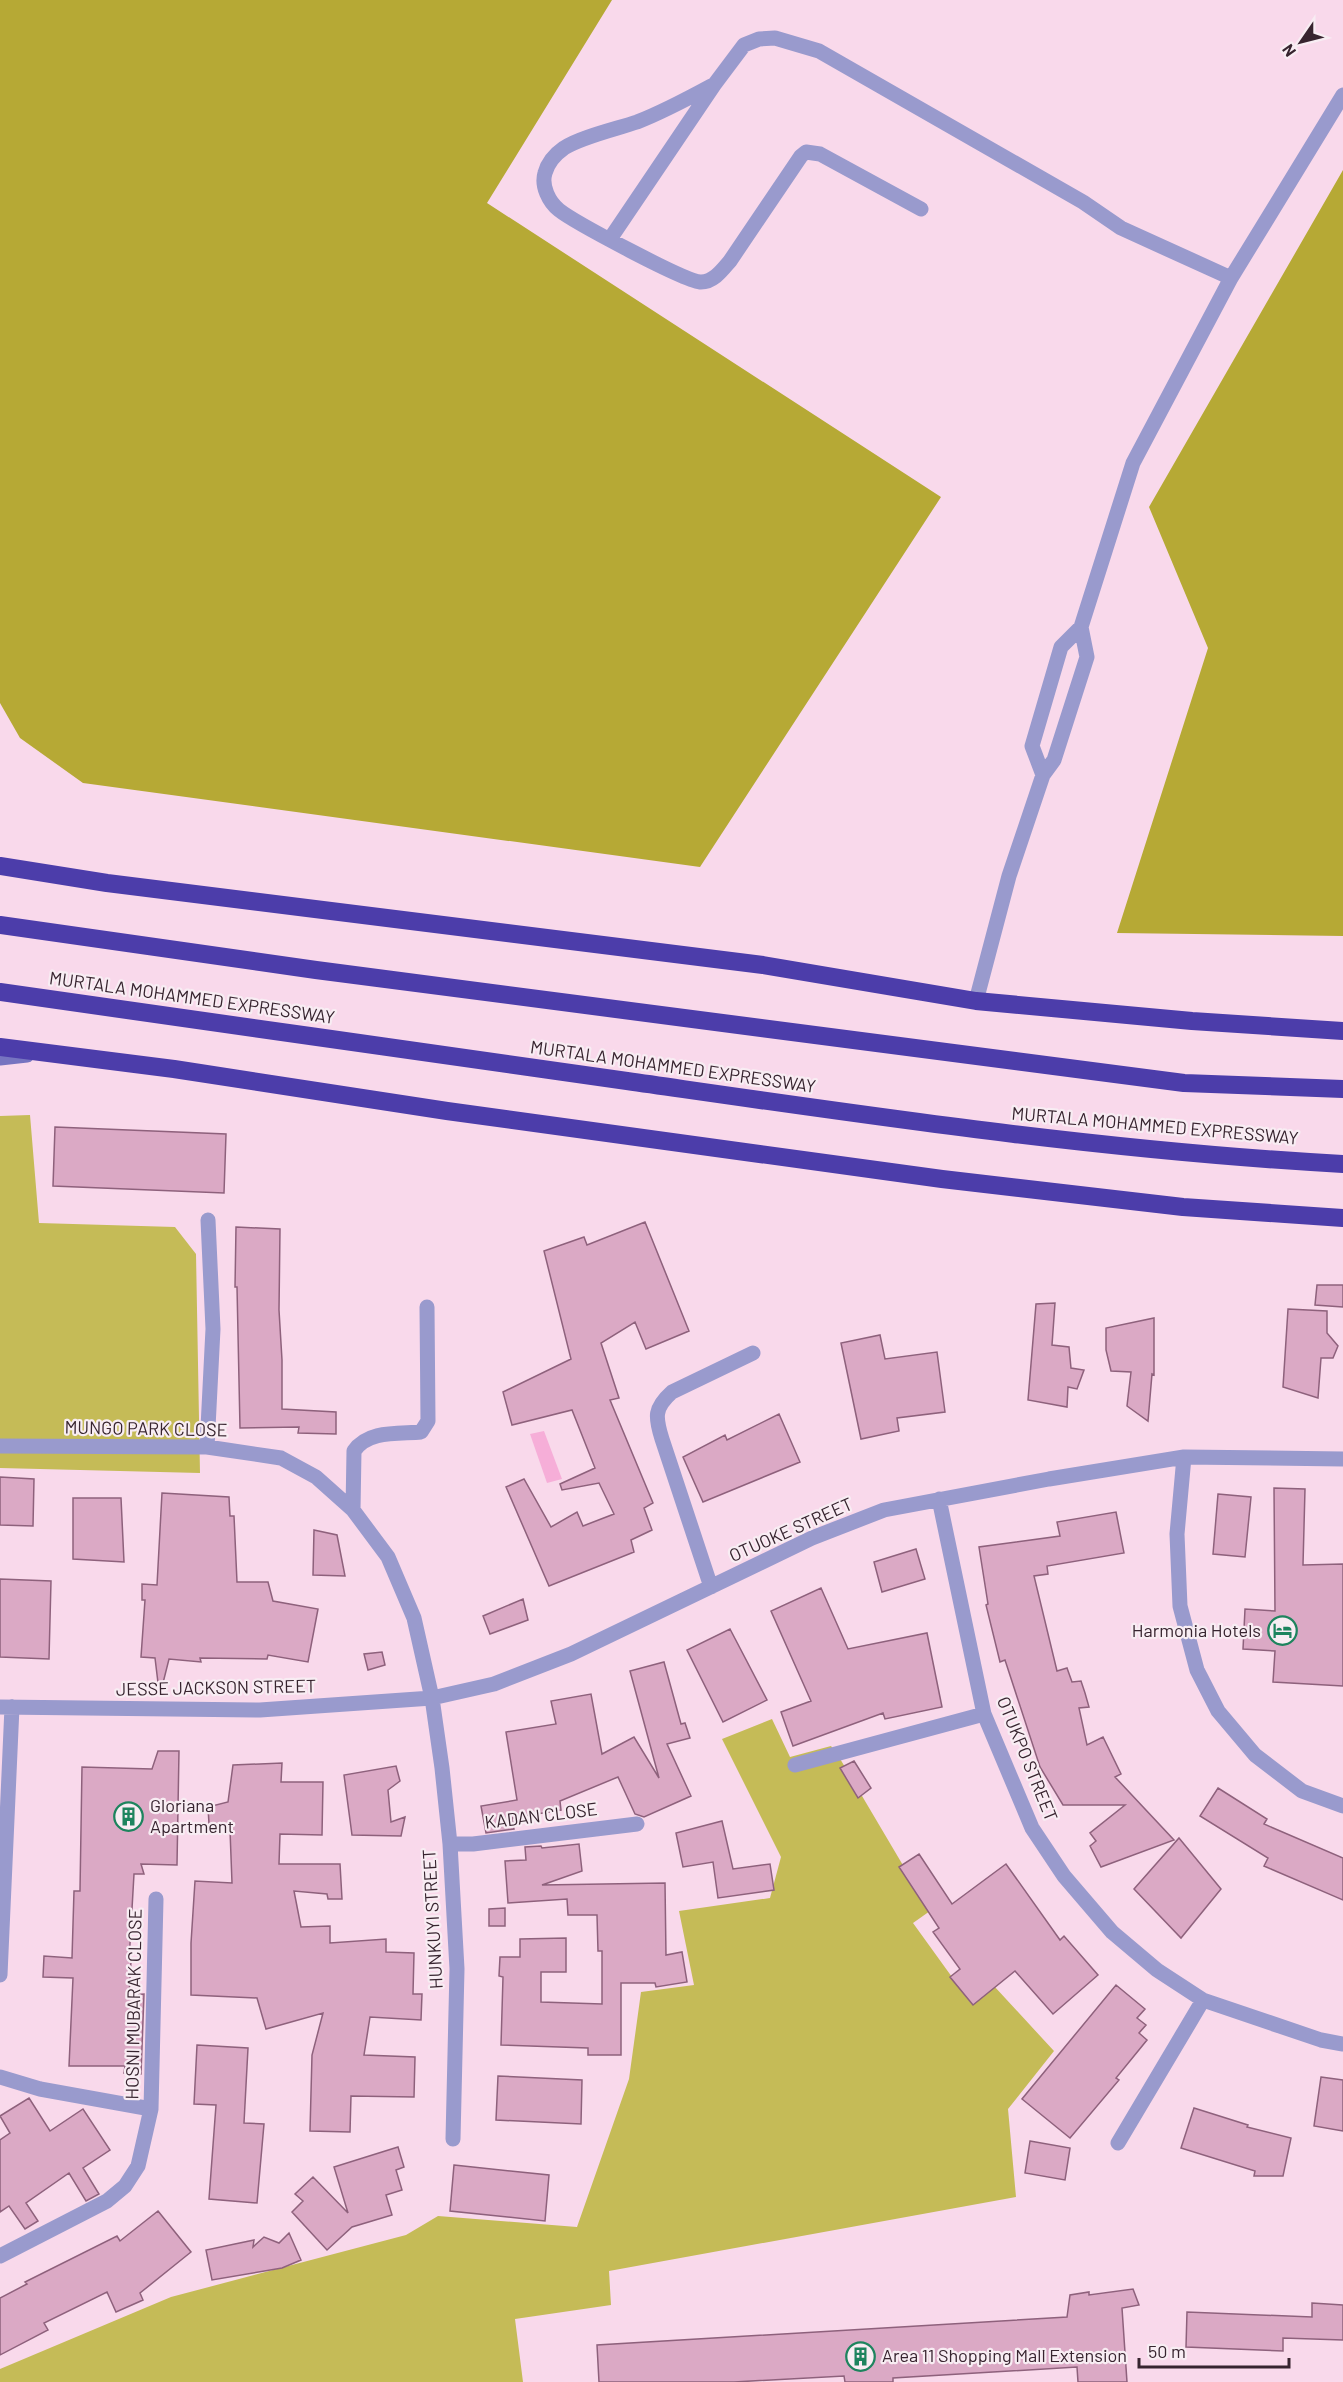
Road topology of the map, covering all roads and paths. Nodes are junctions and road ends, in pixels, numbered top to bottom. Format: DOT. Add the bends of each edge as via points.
graph roads {
  1 [pos="714,85"];
  2 [pos="1343,95"];
  3 [pos="921,209"];
  4 [pos="610,238"];
  5 [pos="1231,278"];
  6 [pos="1082,627"];
  7 [pos="1043,775"];
  8 [pos="0,866"];
  9 [pos="0,925"];
  10 [pos="0,992"];
  11 [pos="976,1001"];
  12 [pos="1343,1031"];
  13 [pos="0,1047"];
  14 [pos="50,1054"];
  15 [pos="0,1058"];
  16 [pos="1343,1089"];
  17 [pos="1343,1164"];
  18 [pos="1343,1218"];
  19 [pos="208,1220"];
  20 [pos="427,1307"];
  21 [pos="753,1353"];
  22 [pos="0,1446"];
  23 [pos="207,1447"];
  24 [pos="1184,1457"];
  25 [pos="1343,1459"];
  26 [pos="939,1498"];
  27 [pos="353,1510"];
  28 [pos="711,1587"];
  29 [pos="432,1698"];
  30 [pos="6,1707"];
  31 [pos="984,1714"];
  32 [pos="795,1766"];
  33 [pos="1343,1806"];
  34 [pos="637,1824"];
  35 [pos="450,1844"];
  36 [pos="156,1899"];
  37 [pos="2,1923"];
  38 [pos="0,1975"];
  39 [pos="1203,2000"];
  40 [pos="1343,2044"];
  41 [pos="0,2077"];
  42 [pos="151,2109"];
  43 [pos="453,2139"];
  44 [pos="1118,2143"];
  45 [pos="0,2256"];
  1 -- 4 [label="street"];
  1 -- 4 [label="street" via="638,121 566,147 551,157 544,174 549,199 558,210"];
  1 -- 5 [label="street" via="744,45 775,38 795,42 819,51 1073,196 1121,228"];
  2 -- 5 [label="street"];
  3 -- 4 [label="street" via="811,151 801,156 730,261 709,280 684,278"];
  5 -- 6 [label="street" via="1133,463"];
  6 -- 7 [label="street" via="1087,657 1054,760"];
  6 -- 7 [label="street" via="1061,647 1032,746"];
  7 -- 11 [label="street" via="1008,876"];
  8 -- 11 [label="highway" via="107,883 763,965"];
  9 -- 16 [label="highway" via="1184,1083"];
  10 -- 17 [label="highway, MURTALA MOHAMMED EXPRESSWAY" via="850,1114 1039,1138"];
  11 -- 12 [label="highway"];
  13 -- 14 [label="highway"];
  14 -- 15 [label="main road"];
  14 -- 18 [label="highway" via="954,1181 1183,1207"];
  19 -- 23 [label="street" via="213,1329"];
  20 -- 27 [label="street" via="428,1421 421,1432 369,1437 360,1443 354,1451"];
  21 -- 28 [label="street" via="672,1392 657,1411 657,1424"];
  22 -- 23 [label="street, MUNGO PARK CLOSE"];
  23 -- 27 [label="street, MUNGO PARK CLOSE" via="281,1458 316,1477"];
  24 -- 25 [label="street, OTUOKE STREET"];
  24 -- 26 [label="street, OTUOKE STREET"];
  24 -- 33 [label="street" via="1177,1533 1180,1606 1197,1670 1218,1711 1255,1755 1302,1791"];
  26 -- 28 [label="street, OTUOKE STREET" via="884,1510 822,1534"];
  26 -- 31 [label="street, OTUKPO STREET"];
  27 -- 29 [label="street, MUNGO PARK CLOSE" via="388,1557 414,1618"];
  28 -- 29 [label="street, OTUOKE STREET" via="571,1654 494,1684"];
  29 -- 30 [label="street, JESSE JACKSON STREET" via="260,1710"];
  29 -- 35 [label="street, HUNKUYI STREET"];
  30 -- 37 [label="street"];
  31 -- 32 [label="street"];
  31 -- 39 [label="street, OTUKPO STREET" via="1032,1828 1064,1876 1112,1932 1157,1970"];
  34 -- 35 [label="street, KADAN CLOSE"];
  35 -- 43 [label="street, HUNKUYI STREET" via="457,1970"];
  36 -- 42 [label="street, HOSNI MUBARAK CLOSE"];
  37 -- 38 [label="street"];
  39 -- 40 [label="street, OTUKPO STREET"];
  39 -- 44 [label="street"];
  41 -- 42 [label="street, HOSNI MUBARAK CLOSE" via="40,2089"];
  42 -- 45 [label="street, HOSNI MUBARAK CLOSE" via="138,2166 125,2186 107,2201"];
}
